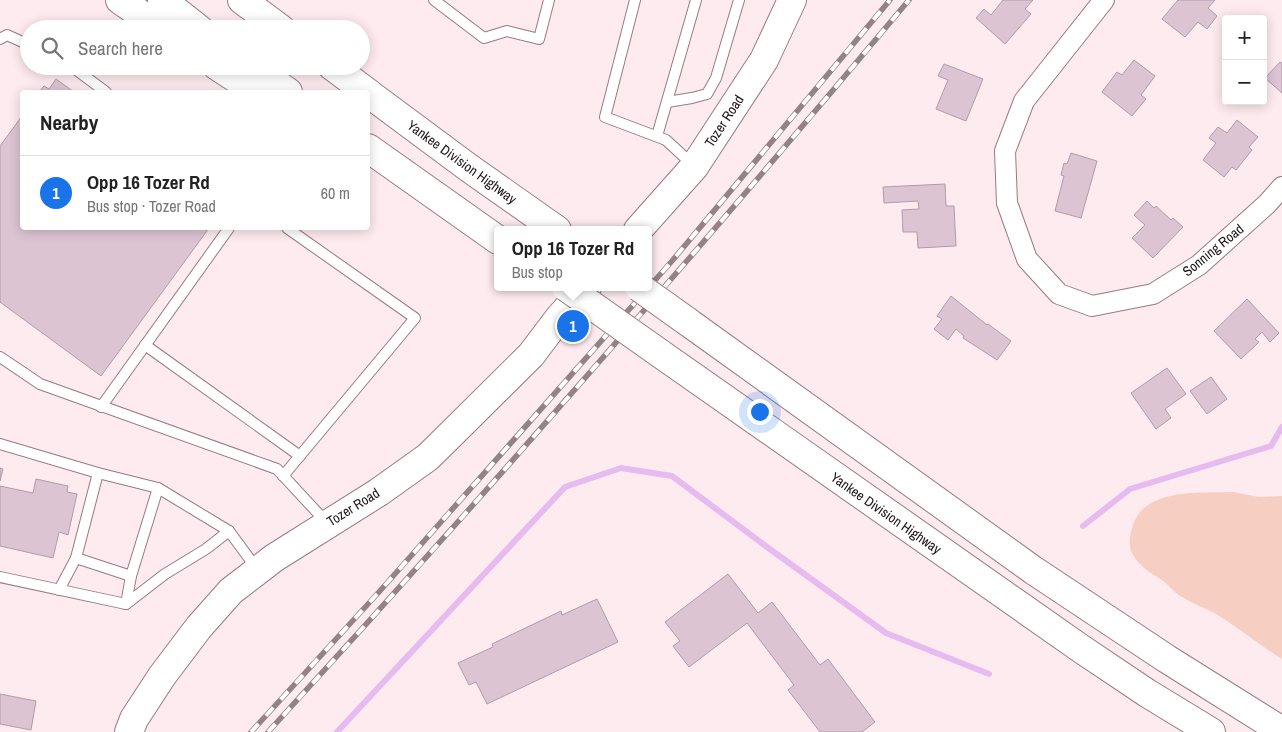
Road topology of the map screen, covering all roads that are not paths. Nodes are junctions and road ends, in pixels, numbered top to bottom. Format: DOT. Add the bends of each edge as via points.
graph roads {
  1 [pos="120,0"];
  2 [pos="162,0"];
  3 [pos="242,0"];
  4 [pos="434,0"];
  5 [pos="549,0"];
  6 [pos="635,0"];
  7 [pos="696,0"];
  8 [pos="739,0"];
  9 [pos="792,0"];
  10 [pos="1104,0"];
  11 [pos="149,20"];
  12 [pos="188,20"];
  13 [pos="269,20"];
  14 [pos="0,39"];
  15 [pos="20,41"];
  16 [pos="83,75"];
  17 [pos="231,75"];
  18 [pos="264,75"];
  19 [pos="344,75"];
  20 [pos="103,90"];
  21 [pos="254,90"];
  22 [pos="285,90"];
  23 [pos="363,90"];
  24 [pos="370,95"];
  25 [pos="667,102"];
  26 [pos="656,136"];
  27 [pos="370,149"];
  28 [pos="370,162"];
  29 [pos="694,167"];
  30 [pos="1282,187"];
  31 [pos="551,226"];
  32 [pos="642,226"];
  33 [pos="228,230"];
  34 [pos="290,230"];
  35 [pos="494,238"];
  36 [pos="494,239"];
  37 [pos="572,291"];
  38 [pos="583,291"];
  39 [pos="645,291"];
  40 [pos="145,345"];
  41 [pos="0,357"];
  42 [pos="101,407"];
  43 [pos="0,444"];
  44 [pos="300,456"];
  45 [pos="98,473"];
  46 [pos="283,476"];
  47 [pos="158,488"];
  48 [pos="327,524"];
  49 [pos="229,531"];
  50 [pos="76,558"];
  51 [pos="258,570"];
  52 [pos="132,576"];
  53 [pos="0,577"];
  54 [pos="59,590"];
  55 [pos="126,604"];
  56 [pos="1282,731"];
  57 [pos="128,732"];
  58 [pos="1211,732"];
  1 -- 11 [label="main road"];
  2 -- 12 [label="main road"];
  3 -- 13 [label="main road"];
  4 -- 5 [label="lane" via="484,38 507,31 539,39"];
  6 -- 26 [label="lane" via="605,117"];
  7 -- 25 [label="lane"];
  8 -- 25 [label="lane" via="716,78 707,94"];
  9 -- 29 [label="main road, Tozer Road" via="764,60"];
  10 -- 30 [label="street, Sonning Road" via="1024,101 1005,151 1007,203 1027,259 1059,294 1092,306 1153,294 1199,264"];
  14 -- 15 [label="lane" via="7,35"];
  16 -- 20 [label="lane"];
  17 -- 21 [label="main road"];
  18 -- 22 [label="main road"];
  19 -- 23 [label="main road, Yankee Division Highway"];
  24 -- 31 [label="main road, Yankee Division Highway"];
  25 -- 26 [label="lane"];
  26 -- 29 [label="lane" via="666,140"];
  27 -- 35 [label="main road"];
  28 -- 36 [label="main road"];
  29 -- 32 [label="main road, Tozer Road"];
  33 -- 40 [label="lane"];
  34 -- 44 [label="lane" via="415,318"];
  37 -- 58 [label="main road, Yankee Division Highway, bridge" via="1056,632"];
  38 -- 48 [label="main road, Tozer Road" via="531,355 428,457"];
  39 -- 56 [label="main road, bridge" via="1033,570 1151,650"];
  40 -- 42 [label="lane"];
  40 -- 44 [label="lane"];
  41 -- 42 [label="lane" via="40,384"];
  42 -- 46 [label="lane" via="277,470"];
  43 -- 45 [label="lane"];
  44 -- 46 [label="lane"];
  45 -- 47 [label="lane"];
  45 -- 50 [label="lane"];
  46 -- 48 [label="lane"];
  47 -- 49 [label="lane"];
  47 -- 52 [label="lane"];
  48 -- 51 [label="main road, Tozer Road"];
  49 -- 51 [label="lane"];
  49 -- 55 [label="lane"];
  50 -- 52 [label="lane"];
  50 -- 54 [label="lane"];
  51 -- 57 [label="main road, Tozer Road" via="231,591 199,627 162,676"];
  52 -- 55 [label="lane"];
  53 -- 54 [label="lane"];
  54 -- 55 [label="lane"];
}
